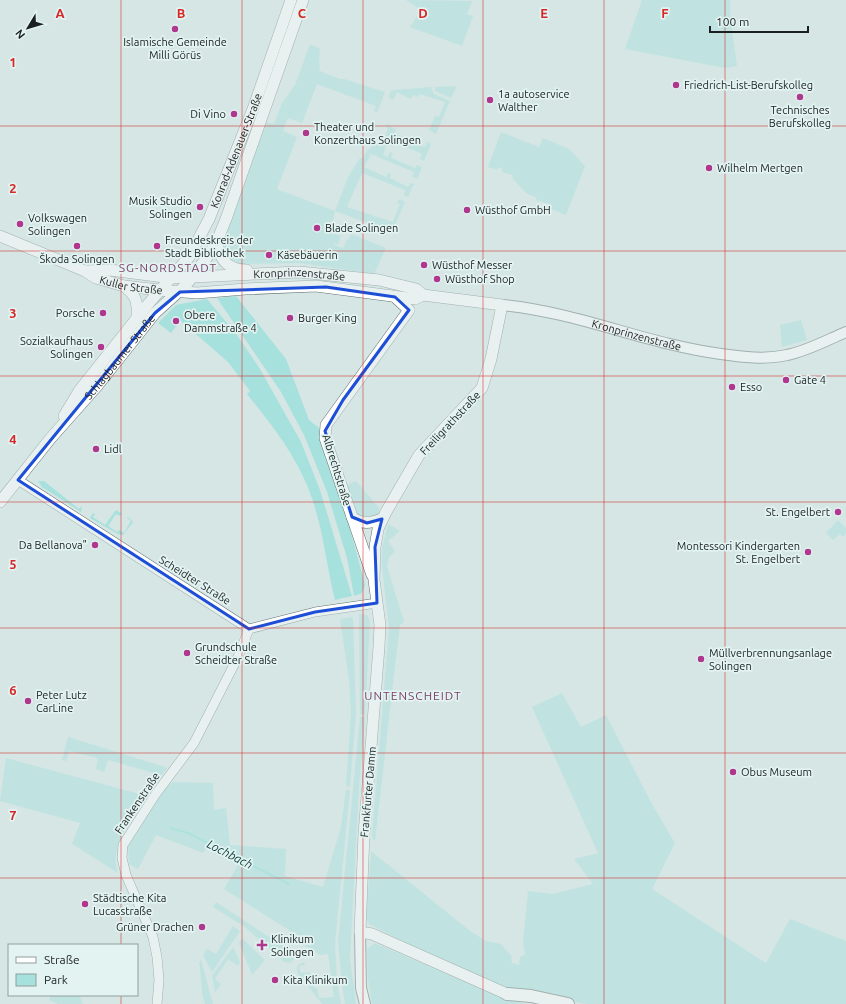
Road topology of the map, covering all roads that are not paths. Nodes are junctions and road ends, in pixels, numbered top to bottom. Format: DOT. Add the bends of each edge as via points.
graph roads {
  1 [pos="291,0"];
  2 [pos="303,0"];
  3 [pos="0,236"];
  4 [pos="217,241"];
  5 [pos="85,271"];
  6 [pos="299,272"];
  7 [pos="379,280"];
  8 [pos="182,282"];
  9 [pos="124,286"];
  10 [pos="164,291"];
  11 [pos="377,294"];
  12 [pos="423,295"];
  13 [pos="395,297"];
  14 [pos="502,305"];
  15 [pos="158,310"];
  16 [pos="409,310"];
  17 [pos="137,318"];
  18 [pos="846,332"];
  19 [pos="50,439"];
  20 [pos="18,480"];
  21 [pos="0,502"];
  22 [pos="352,517"];
  23 [pos="382,519"];
  24 [pos="374,580"];
  25 [pos="377,603"];
  26 [pos="250,629"];
  27 [pos="360,932"];
  28 [pos="507,994"];
  29 [pos="157,1004"];
  30 [pos="365,1004"];
  31 [pos="532,1004"];
  32 [pos="568,1004"];
  1 -- 8 [label="main road, Konrad-Adenauer-Straße" via="253,109 209,219 187,260"];
  2 -- 4 [label="main road, Konrad-Adenauer-Straße"];
  3 -- 5 [label="main road, Kuller Straße"];
  4 -- 6 [label="main road" via="221,259 231,268"];
  4 -- 8 [label="main road, Konrad-Adenauer-Straße"];
  5 -- 8 [label="main road, Kuller Straße" via="110,270"];
  5 -- 9 [label="main road, Kuller Straße" via="96,278"];
  6 -- 7 [label="main road, Kronprinzenstraße"];
  6 -- 8 [label="main road, Kronprinzenstraße"];
  7 -- 11 [label="main road"];
  7 -- 12 [label="main road, Kronprinzenstraße" via="416,289"];
  8 -- 10 [label="main road, Konrad-Adenauer-Straße"];
  8 -- 11 [label="main road, Kronprinzenstraße" via="197,293 316,286"];
  8 -- 15 [label="main road, Schlagbaumer Straße"];
  9 -- 10 [label="main road, Kuller Straße"];
  9 -- 17 [label="main road" via="137,300"];
  10 -- 15 [label="main road"];
  10 -- 17 [label="main road, Schlagbaumer Straße"];
  11 -- 13 [label="main road, Kronprinzenstraße"];
  12 -- 13 [label="main road, Kronprinzenstraße" via="415,299"];
  12 -- 14 [label="main road, Kronprinzenstraße"];
  12 -- 16 [label="main road, Albrechtstraße"];
  13 -- 16 [label="main road"];
  14 -- 18 [label="main road, Kronprinzenstraße" via="536,309 659,342 744,358 788,355"];
  14 -- 23 [label="main road, Freiligrathstraße" via="482,388 419,455"];
  15 -- 19 [label="main road, Schlagbaumer Straße" via="97,386"];
  16 -- 22 [label="main road, Albrechtstraße" via="326,425 325,438"];
  17 -- 19 [label="main road, Schlagbaumer Straße" via="79,391"];
  19 -- 20 [label="main road, Schlagbaumer Straße"];
  20 -- 21 [label="main road, Schlagbaumer Straße"];
  20 -- 26 [label="street, Scheidter Straße"];
  22 -- 23 [label="main road" via="367,523"];
  22 -- 24 [label="main road, Albrechtstraße"];
  23 -- 24 [label="main road, Freiligrathstraße" via="375,547"];
  24 -- 25 [label="main road, Frankfurter Damm"];
  25 -- 26 [label="street" via="310,613"];
  25 -- 27 [label="main road, Frankfurter Damm" via="379,647 364,834"];
  26 -- 29 [label="street, Frankenstraße" via="194,743 155,795 123,845 122,858 126,875 153,937 159,980"];
  27 -- 28 [label="main road" via="372,934"];
  27 -- 30 [label="main road, Frankfurter Damm" via="361,988"];
  28 -- 31 [label="highway"];
  28 -- 32 [label="highway"];
}
